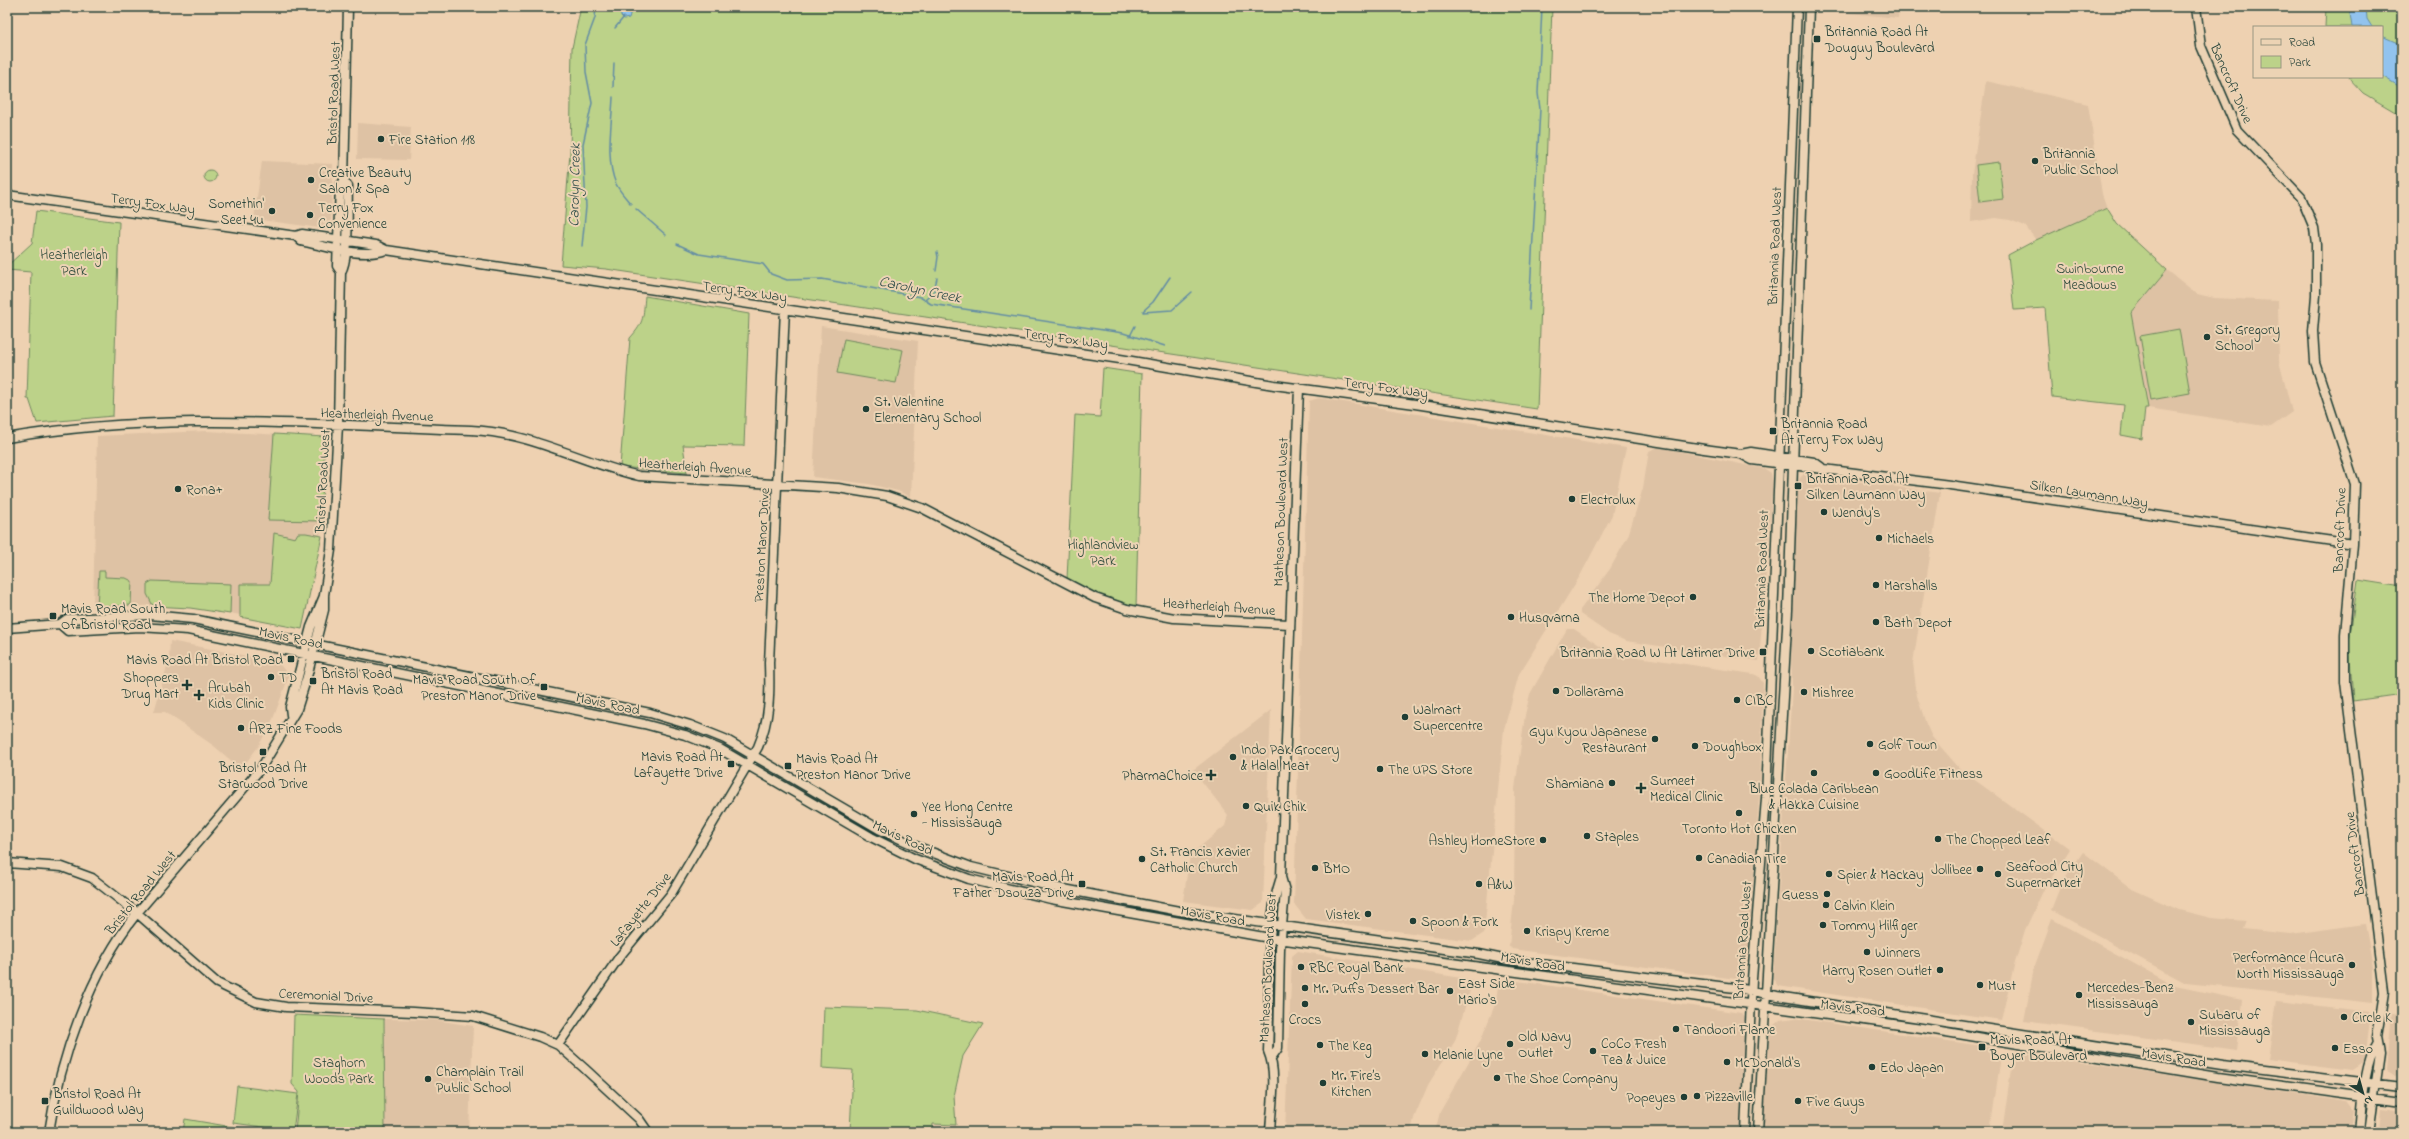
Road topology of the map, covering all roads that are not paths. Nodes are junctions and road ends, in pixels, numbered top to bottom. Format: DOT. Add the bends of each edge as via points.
graph roads {
  1 [pos="348,7"];
  2 [pos="1797,7"];
  3 [pos="1809,7"];
  4 [pos="2196,7"];
  5 [pos="7,195"];
  6 [pos="296,236"];
  7 [pos="342,240"];
  8 [pos="337,248"];
  9 [pos="346,250"];
  10 [pos="386,250"];
  11 [pos="341,272"];
  12 [pos="785,310"];
  13 [pos="1299,388"];
  14 [pos="338,425"];
  15 [pos="7,438"];
  16 [pos="1779,460"];
  17 [pos="1793,462"];
  18 [pos="777,484"];
  19 [pos="2353,544"];
  20 [pos="324,595"];
  21 [pos="60,624"];
  22 [pos="1289,624"];
  23 [pos="7,628"];
  24 [pos="307,642"];
  25 [pos="317,644"];
  26 [pos="304,654"];
  27 [pos="313,656"];
  28 [pos="291,715"];
  29 [pos="754,754"];
  30 [pos="748,764"];
  31 [pos="7,863"];
  32 [pos="1281,877"];
  33 [pos="137,913"];
  34 [pos="1273,925"];
  35 [pos="1283,927"];
  36 [pos="1272,938"];
  37 [pos="1282,939"];
  38 [pos="1623,973"];
  39 [pos="1620,986"];
  40 [pos="1752,991"];
  41 [pos="1766,994"];
  42 [pos="1751,1005"];
  43 [pos="1766,1007"];
  44 [pos="558,1045"];
  45 [pos="2377,1045"];
  46 [pos="1271,1058"];
  47 [pos="2366,1083"];
  48 [pos="2375,1084"];
  49 [pos="2402,1087"];
  50 [pos="2364,1098"];
  51 [pos="2374,1099"];
  52 [pos="2402,1102"];
  53 [pos="49,1132"];
  54 [pos="648,1132"];
  55 [pos="1270,1132"];
  56 [pos="1745,1132"];
  57 [pos="1758,1132"];
  58 [pos="2360,1132"];
  59 [pos="2369,1132"];
  1 -- 7 [label="street, Bristol Road West" via="344,181 340,186"];
  2 -- 16 [label="street, Britannia Road West"];
  3 -- 17 [label="street, Britannia Road West"];
  4 -- 19 [label="street, Bancroft Drive" via="2201,46 2237,130 2301,197 2314,228 2315,362 2355,484"];
  5 -- 6 [label="street, Terry Fox Way"];
  6 -- 7 [label="street, Terry Fox Way" via="302,234"];
  6 -- 8 [label="street, Terry Fox Way" via="301,241"];
  7 -- 8 [label="street, Bristol Road West"];
  7 -- 9 [label="street, Bristol Road West"];
  7 -- 10 [label="street, Terry Fox Way" via="376,245"];
  8 -- 9 [label="street, Terry Fox Way"];
  8 -- 11 [label="street, Bristol Road West" via="337,266"];
  9 -- 10 [label="street, Terry Fox Way" via="376,254"];
  9 -- 11 [label="street, Bristol Road West"];
  10 -- 12 [label="street, Terry Fox Way"];
  11 -- 14 [label="street, Bristol Road West"];
  12 -- 13 [label="street, Terry Fox Way"];
  12 -- 18 [label="street, Preston Manor Drive"];
  13 -- 16 [label="street, Terry Fox Way" via="1741,454 1751,452"];
  13 -- 22 [label="street, Matheson Boulevard West"];
  14 -- 15 [label="street, Heatherleigh Avenue" via="148,423 60,429"];
  14 -- 18 [label="street, Heatherleigh Avenue" via="500,433 524,438 617,471 639,476"];
  14 -- 20 [label="street, Bristol Road West" via="331,550"];
  16 -- 17 [label="street, Terry Fox Way"];
  16 -- 40 [label="street, Britannia Road West" via="1766,798"];
  17 -- 19 [label="street, Silken Laumann Way" via="1814,469"];
  17 -- 41 [label="street, Britannia Road West" via="1788,610"];
  18 -- 22 [label="street, Heatherleigh Avenue" via="838,488 887,496 922,508 1095,598 1127,609 1174,618"];
  18 -- 29 [label="street, Preston Manor Drive" via="769,715"];
  19 -- 45 [label="street, Bancroft Drive" via="2346,615 2345,682 2383,972 2384,992"];
  20 -- 24 [label="street, Bristol Road West"];
  20 -- 25 [label="street, Bristol Road West" via="324,610"];
  21 -- 23 [label="street, Mavis Road"];
  21 -- 24 [label="street, Mavis Road" via="67,619 175,616"];
  21 -- 26 [label="street, Mavis Road" via="68,631 139,627 188,630"];
  22 -- 32 [label="street, Matheson Boulevard West"];
  24 -- 25 [label="street, Mavis Road"];
  24 -- 26 [label="street, Bristol Road West"];
  25 -- 27 [label="street, Bristol Road West"];
  25 -- 29 [label="street, Mavis Road" via="650,713 690,725"];
  26 -- 27 [label="street, Mavis Road"];
  26 -- 28 [label="street, Bristol Road West" via="290,707"];
  27 -- 28 [label="street, Bristol Road West" via="297,709"];
  27 -- 30 [label="street, Mavis Road" via="644,724 685,735"];
  28 -- 33 [label="street, Bristol Road West" via="274,748 255,776"];
  29 -- 30 [label="street, Preston Manor Drive"];
  29 -- 34 [label="street, Mavis Road" via="879,828 918,847 972,867 1053,887 1172,910"];
  30 -- 36 [label="street, Mavis Road" via="871,837 916,859 969,879 1056,900"];
  30 -- 44 [label="street, Lafayette Drive" via="672,894 620,956"];
  31 -- 33 [label="street, Ceremonial Drive" via="62,866 78,871 102,885"];
  32 -- 34 [label="street, Matheson Boulevard West" via="1275,894"];
  32 -- 35 [label="street, Matheson Boulevard West" via="1285,891"];
  33 -- 44 [label="street, Ceremonial Drive" via="217,982 256,1002 286,1008 472,1016"];
  33 -- 53 [label="street, Bristol Road West" via="101,967 62,1065"];
  34 -- 35 [label="street, Mavis Road"];
  34 -- 36 [label="street, Matheson Boulevard West"];
  35 -- 37 [label="street, Matheson Boulevard West"];
  35 -- 38 [label="street, Mavis Road" via="1508,960"];
  36 -- 37 [label="street, Mavis Road"];
  36 -- 46 [label="street, Matheson Boulevard West" via="1268,1051"];
  37 -- 39 [label="street, Mavis Road"];
  37 -- 46 [label="street, Matheson Boulevard West" via="1278,1048"];
  38 -- 39 [label="street"];
  38 -- 40 [label="street, Mavis Road"];
  39 -- 42 [label="street, Mavis Road"];
  40 -- 41 [label="street, Mavis Road"];
  40 -- 42 [label="street, Britannia Road West"];
  41 -- 43 [label="street, Britannia Road West"];
  41 -- 47 [label="street, Mavis Road" via="2223,1065"];
  42 -- 43 [label="street, Mavis Road"];
  42 -- 56 [label="street, Britannia Road West"];
  43 -- 50 [label="street, Mavis Road" via="1922,1028 2172,1070"];
  43 -- 57 [label="street, Britannia Road West"];
  44 -- 54 [label="street, Ceremonial Drive" via="639,1119"];
  45 -- 47 [label="street, Bancroft Drive" via="2372,1052"];
  45 -- 48 [label="street, Bancroft Drive" via="2380,1054"];
  46 -- 55 [label="street, Matheson Boulevard West"];
  47 -- 48 [label="street, Mavis Road"];
  47 -- 50 [label="street, Bancroft Drive"];
  48 -- 49 [label="street, Mavis Road"];
  48 -- 51 [label="street, Bancroft Drive"];
  50 -- 51 [label="street, Mavis Road"];
  50 -- 58 [label="street, Bancroft Drive"];
  51 -- 52 [label="street, Mavis Road"];
  51 -- 59 [label="street, Bancroft Drive"];
}
